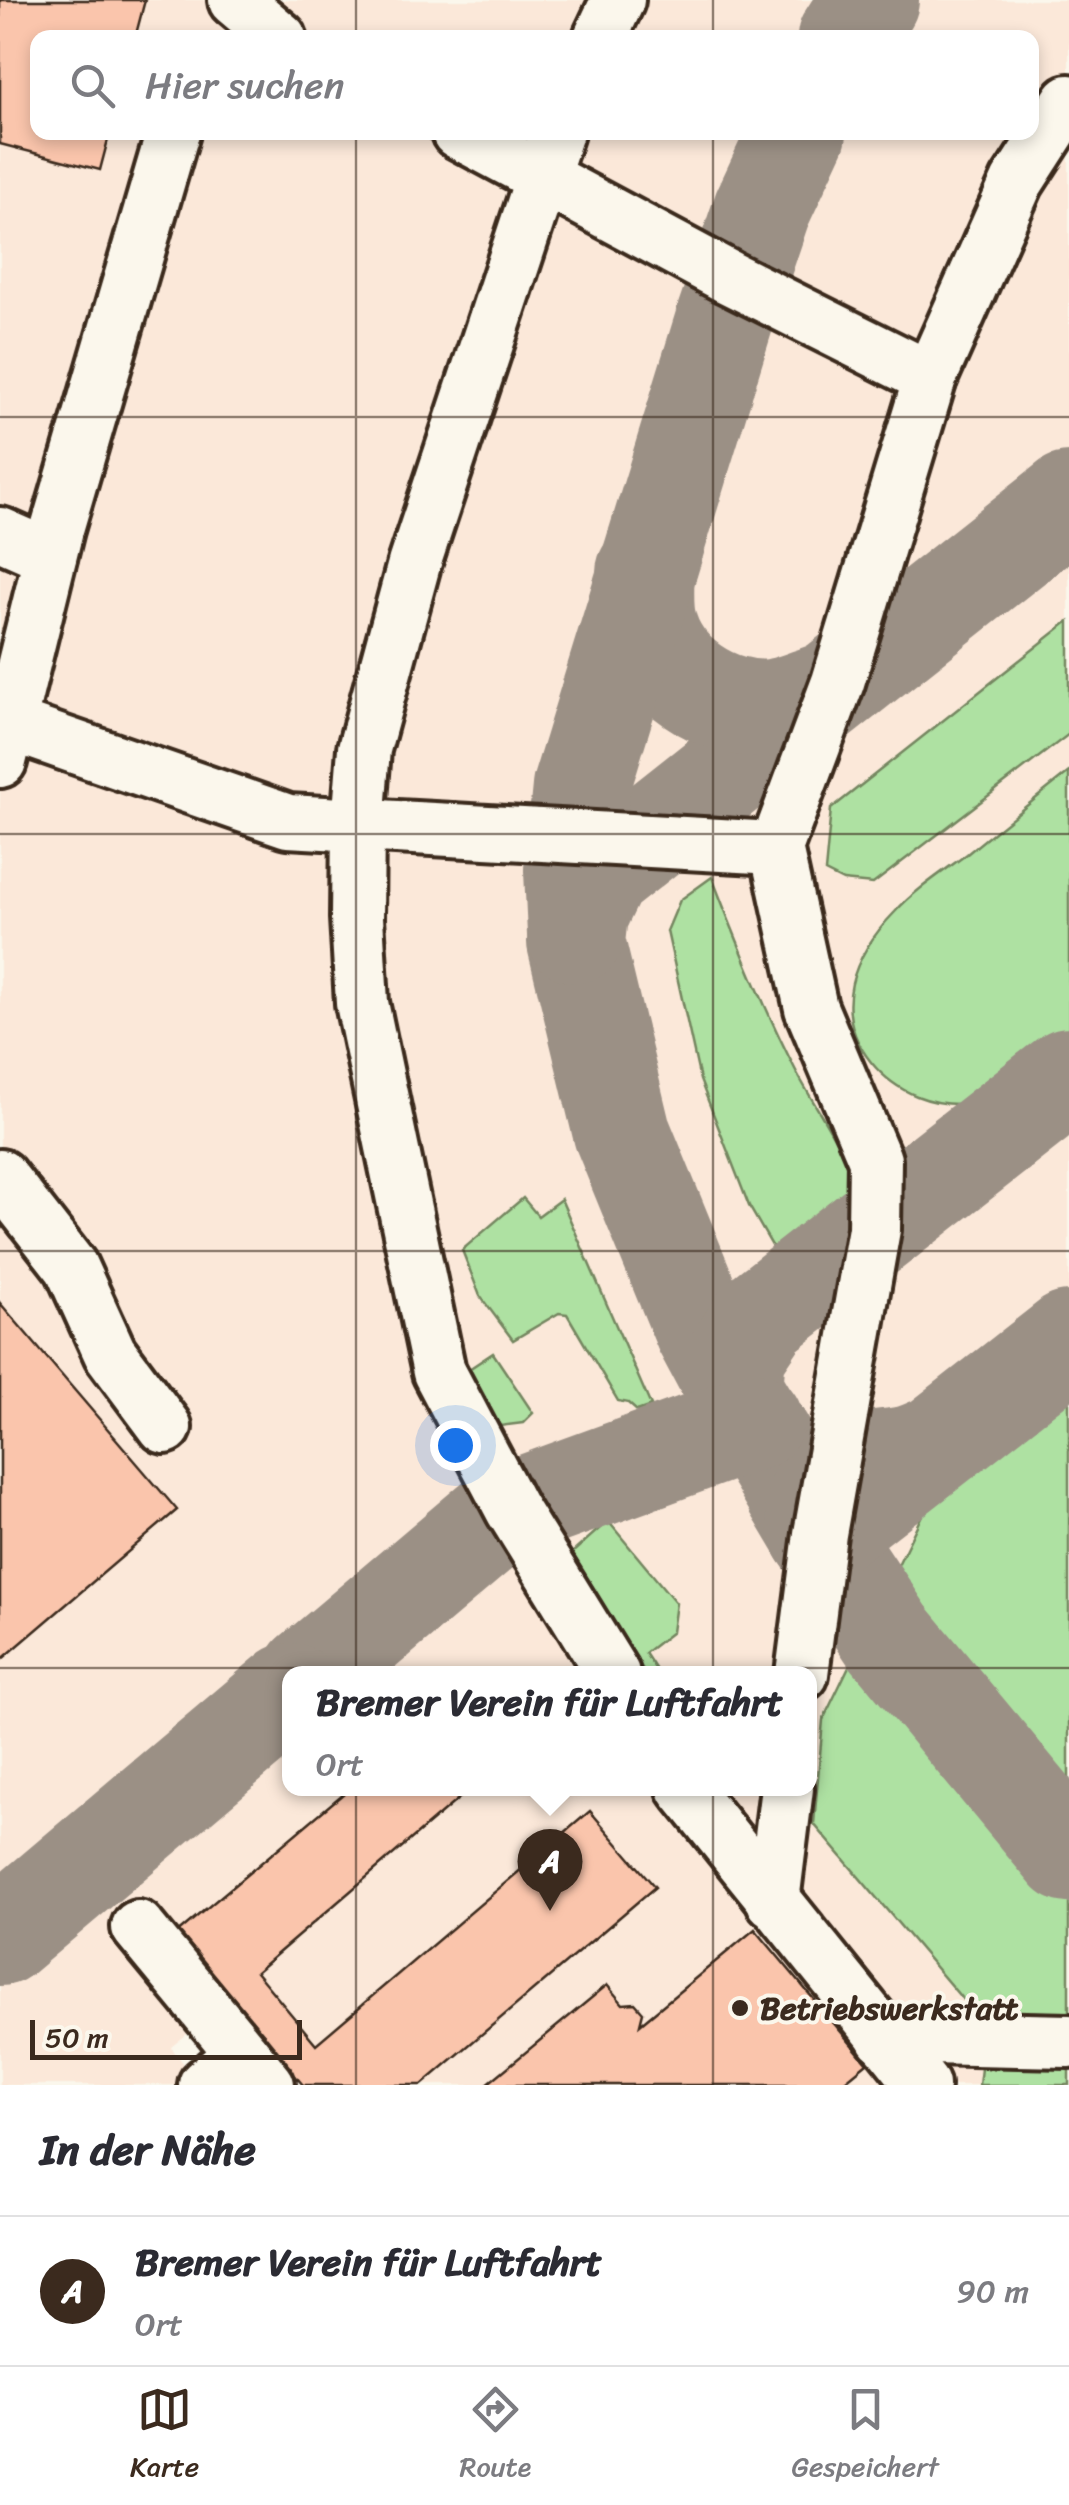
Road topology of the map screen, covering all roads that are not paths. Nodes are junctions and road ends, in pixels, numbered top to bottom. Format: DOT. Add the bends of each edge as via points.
graph roads {
  1 [pos="618,0"];
  2 [pos="229,14"];
  3 [pos="263,30"];
  4 [pos="604,30"];
  5 [pos="1069,101"];
  6 [pos="171,140"];
  7 [pos="490,140"];
  8 [pos="550,155"];
  9 [pos="930,378"];
  10 [pos="0,534"];
  11 [pos="50,556"];
  12 [pos="4,742"];
  13 [pos="358,824"];
  14 [pos="776,848"];
  15 [pos="0,1176"];
  16 [pos="165,1427"];
  17 [pos="608,1666"];
  18 [pos="803,1666"];
  19 [pos="690,1796"];
  20 [pos="786,1796"];
  21 [pos="772,1900"];
  22 [pos="138,1927"];
  23 [pos="883,2037"];
  24 [pos="1069,2041"];
  25 [pos="239,2074"];
  26 [pos="922,2085"];
  1 -- 4 [label="lane"];
  2 -- 3 [label="lane"];
  5 -- 9 [label="lane" via="1017,182"];
  6 -- 11 [label="lane"];
  7 -- 8 [label="lane"];
  8 -- 9 [label="lane" via="728,277"];
  8 -- 13 [label="lane" via="414,564 364,749"];
  9 -- 14 [label="lane" via="838,682"];
  10 -- 11 [label="lane"];
  11 -- 12 [label="lane"];
  12 -- 13 [label="lane" via="288,822"];
  13 -- 14 [label="lane"];
  13 -- 17 [label="lane" via="362,1003 440,1372 512,1510"];
  14 -- 18 [label="lane" via="812,1008 874,1160 874,1229"];
  15 -- 16 [label="lane" via="72,1267 110,1353"];
  19 -- 21 [label="lane"];
  20 -- 21 [label="lane"];
  21 -- 23 [label="lane"];
  22 -- 25 [label="lane"];
  23 -- 24 [label="lane"];
  23 -- 26 [label="lane"];
}
